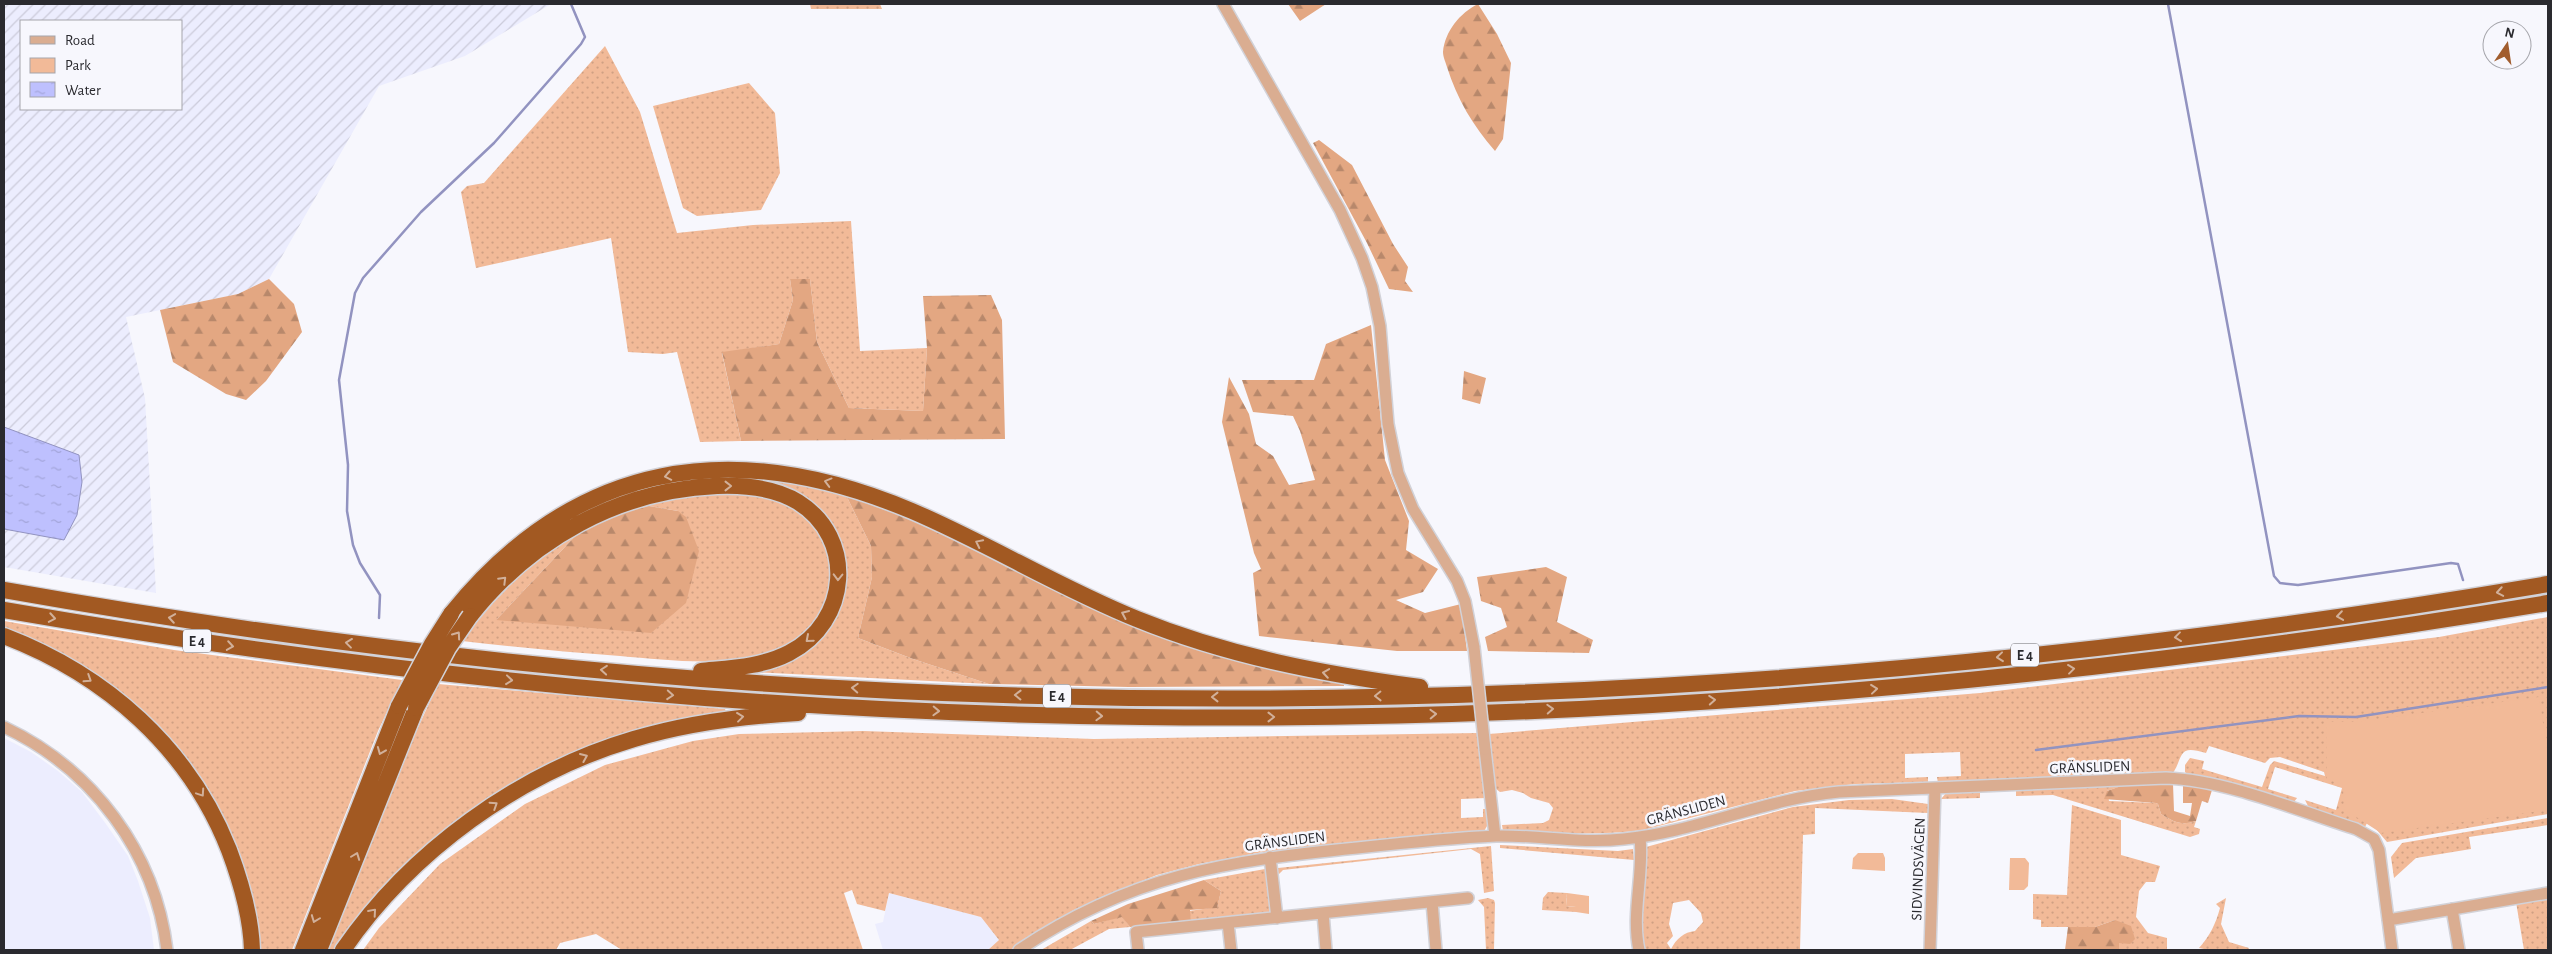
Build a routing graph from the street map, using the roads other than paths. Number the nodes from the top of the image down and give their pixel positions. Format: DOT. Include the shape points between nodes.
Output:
graph roads {
  1 [pos="1223,4"];
  2 [pos="2548,584"];
  3 [pos="4,590"];
  4 [pos="2548,603"];
  5 [pos="4,610"];
  6 [pos="4,636"];
  7 [pos="653,675"];
  8 [pos="1475,694"];
  9 [pos="887,709"];
  10 [pos="4,727"];
  11 [pos="1935,788"];
  12 [pos="1495,836"];
  13 [pos="1640,837"];
  14 [pos="1270,857"];
  15 [pos="2548,893"];
  16 [pos="1468,898"];
  17 [pos="1432,902"];
  18 [pos="2452,909"];
  19 [pos="1322,913"];
  20 [pos="1277,918"];
  21 [pos="2388,920"];
  22 [pos="1228,923"];
  23 [pos="1032,947"];
  24 [pos="167,950"];
  25 [pos="252,950"];
  26 [pos="303,950"];
  27 [pos="319,950"];
  28 [pos="343,950"];
  29 [pos="1019,950"];
  30 [pos="1138,950"];
  31 [pos="1231,950"];
  32 [pos="1326,950"];
  33 [pos="1436,950"];
  34 [pos="1639,950"];
  35 [pos="1930,950"];
  36 [pos="2392,950"];
  37 [pos="2459,950"];
  1 -- 12 [label="street, bridge" via="1322,176 1362,258 1372,287 1380,326 1388,424 1398,473 1413,509 1457,581 1465,602 1474,646"];
  2 -- 8 [label="highway, E 4, one-way" via="2284,624 2045,653 1830,674"];
  7 -- 3 [label="highway, E 4, one-way" via="290,636"];
  9 -- 4 [label="highway, E 4, one-way" via="1141,717 1329,717 1860,691 2306,640"];
  5 -- 9 [label="highway, E 4, one-way" via="253,650 470,675 597,689"];
  6 -- 25 [label="highway, one-way" via="89,679 138,716 164,743 206,800 222,834 246,902"];
  8 -- 7 [label="highway, E 4, one-way" via="1171,697 988,694"];
  27 -- 7 [label="highway, one-way, bridge" via="416,708 448,648 470,616 525,558 566,530 631,501 677,490 738,486 778,492 814,514 832,540 839,575 832,608 815,634 788,653 764,662"];
  8 -- 26 [label="highway, one-way, bridge" via="1306,669 1209,645 1119,611 882,499 803,476 756,470 709,470 658,477 612,490 532,533 510,550 451,614 400,706"];
  28 -- 9 [label="highway, one-way" via="388,895 438,846 496,804 570,763 635,738 705,722"];
  10 -- 24 [label="street" via="61,762 82,779 114,816 145,869 160,912"];
  11 -- 13 [label="street, GRÄNSLIDEN" via="1796,797"];
  11 -- 21 [label="street, GRÄNSLIDEN" via="2186,779 2218,786 2369,835 2380,850"];
  11 -- 35 [label="street, SIDVINDSVÄGEN"];
  12 -- 13 [label="street, GRÄNSLIDEN" via="1596,841"];
  12 -- 14 [label="street, GRÄNSLIDEN"];
  13 -- 34 [label="street" via="1636,925"];
  14 -- 20 [label="street"];
  14 -- 23 [label="street, GRÄNSLIDEN" via="1154,882 1090,908"];
  15 -- 18 [label="street"];
  16 -- 17 [label="street"];
  17 -- 19 [label="street"];
  17 -- 33 [label="street"];
  18 -- 21 [label="street"];
  18 -- 37 [label="street"];
  19 -- 20 [label="street"];
  19 -- 32 [label="street"];
  20 -- 22 [label="street"];
  21 -- 36 [label="street"];
  22 -- 30 [label="street" via="1136,932"];
  22 -- 31 [label="street"];
  23 -- 29 [label="street, GRÄNSLIDEN"];
}
